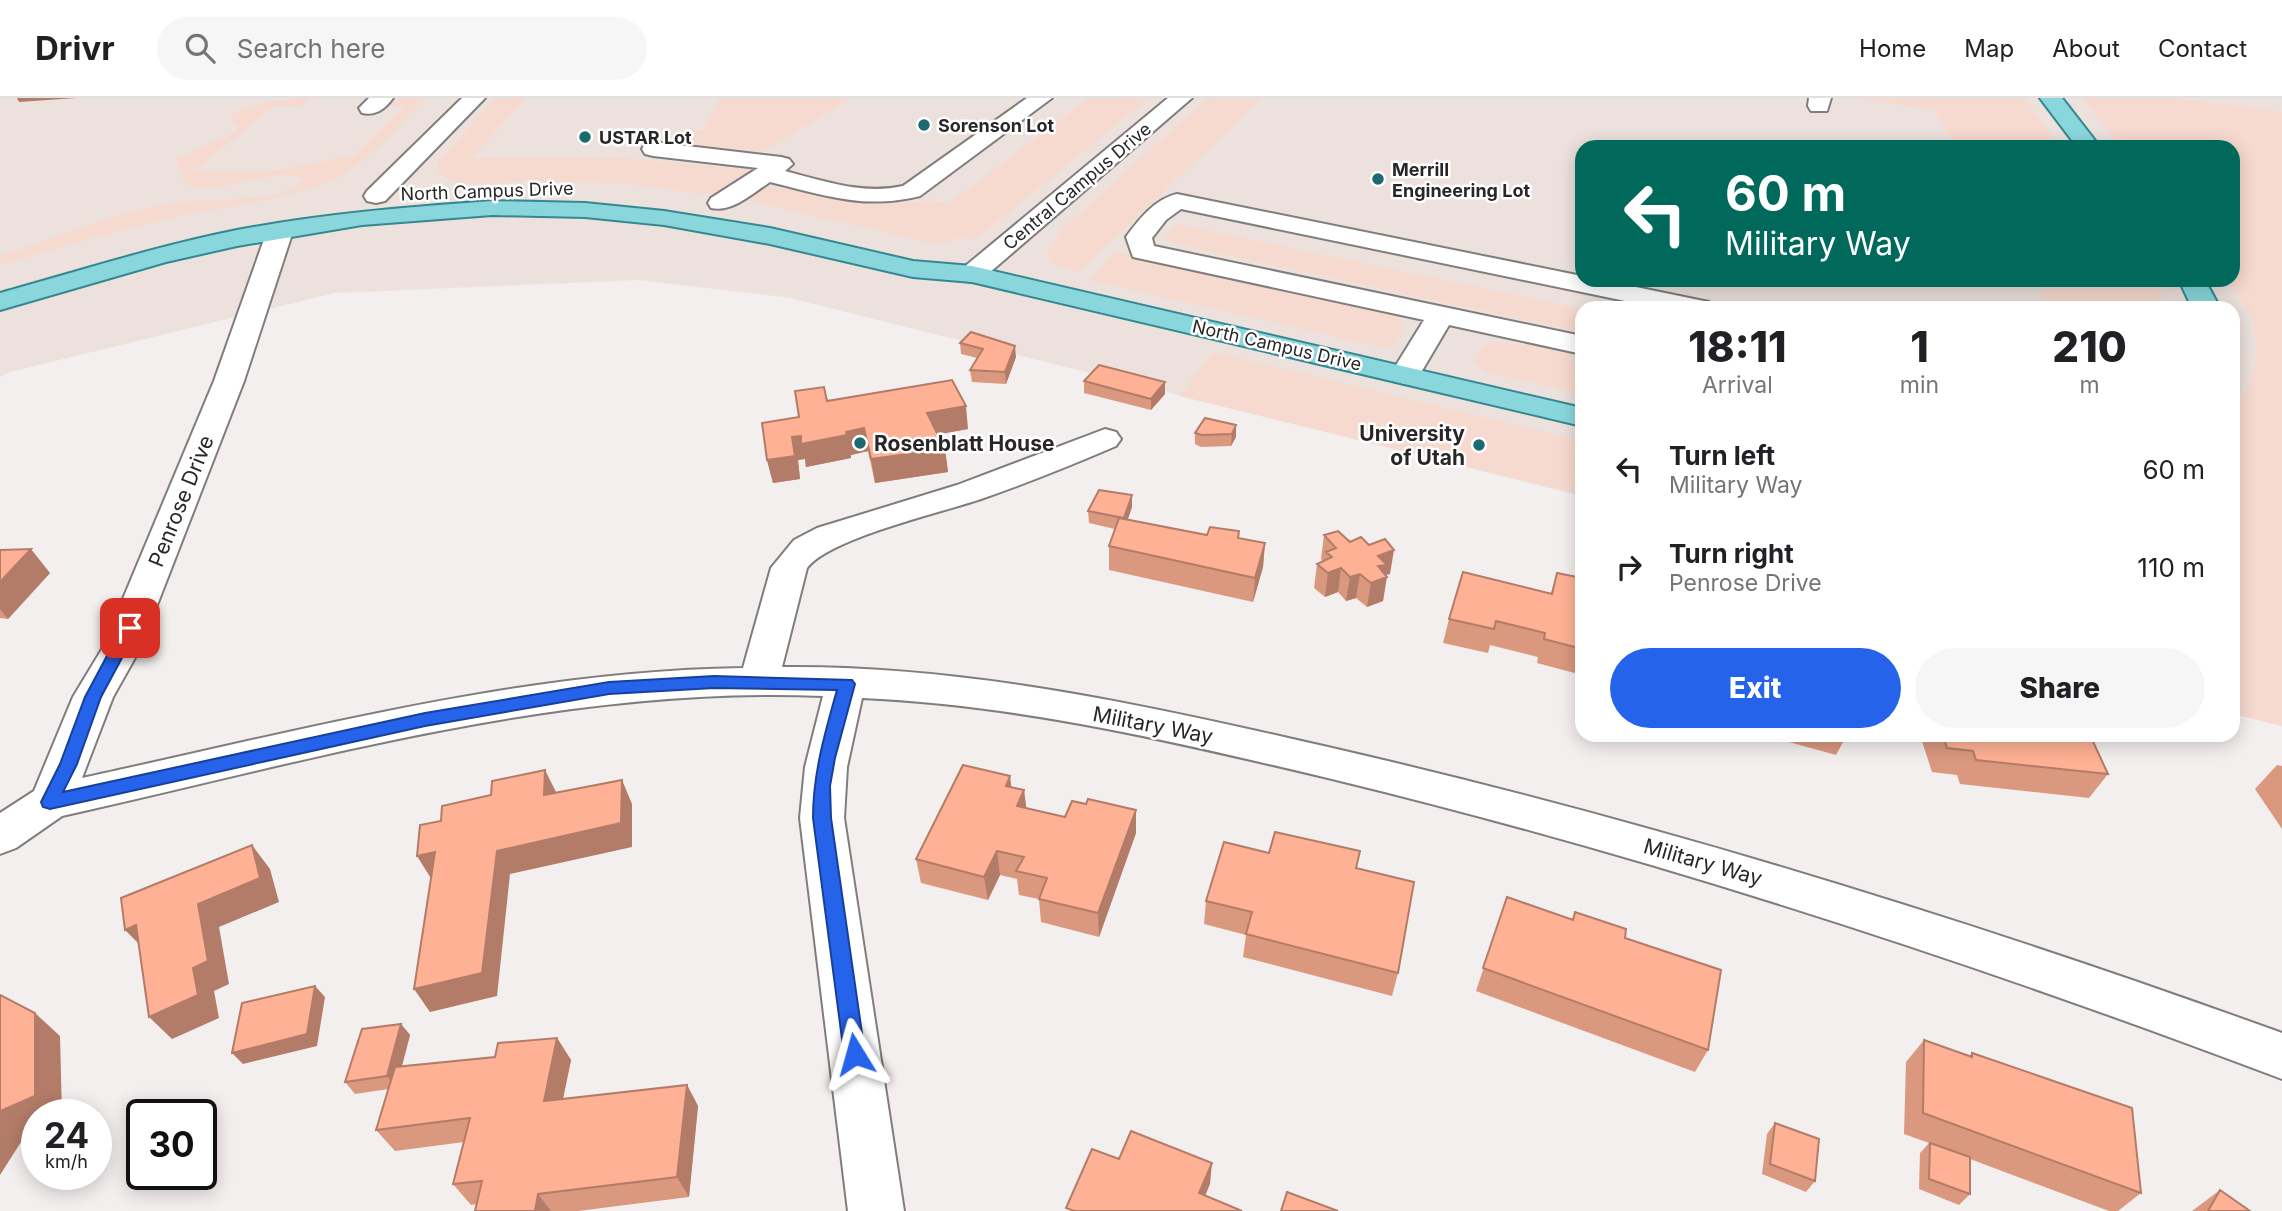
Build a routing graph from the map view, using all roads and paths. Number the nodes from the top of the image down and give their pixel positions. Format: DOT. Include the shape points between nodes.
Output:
graph roads {
  1 [pos="474,98"];
  2 [pos="1041,98"];
  3 [pos="1181,98"];
  4 [pos="2051,98"];
  5 [pos="2084,140"];
  6 [pos="653,149"];
  7 [pos="767,174"];
  8 [pos="607,189"];
  9 [pos="376,196"];
  10 [pos="708,201"];
  11 [pos="585,210"];
  12 [pos="280,231"];
  13 [pos="125,265"];
  14 [pos="972,274"];
  15 [pos="0,281"];
  16 [pos="1575,283"];
  17 [pos="1597,287"];
  18 [pos="1665,301"];
  19 [pos="0,302"];
  20 [pos="1440,316"];
  21 [pos="1575,344"];
  22 [pos="1405,375"];
  23 [pos="1575,415"];
  24 [pos="1105,439"];
  25 [pos="760,682"];
  26 [pos="846,684"];
  27 [pos="50,802"];
  28 [pos="0,836"];
  29 [pos="2282,1056"];
  30 [pos="876,1211"];
  1 -- 9 [label="street"];
  2 -- 7 [label="street" via="900,195 862,195"];
  3 -- 14 [label="street, Central Campus Drive"];
  4 -- 5 [label="main road"];
  6 -- 7 [label="street" via="781,164"];
  7 -- 10 [label="street"];
  8 -- 9 [label="main road, North Campus Drive" via="518,187"];
  9 -- 11 [label="main road" via="413,201 522,198"];
  9 -- 13 [label="main road" via="326,212 194,240"];
  9 -- 15 [label="main road, North Campus Drive" via="201,225"];
  10 -- 14 [label="main road, North Campus Drive" via="935,252"];
  11 -- 12 [label="main road, North Campus Drive" via="449,210"];
  11 -- 14 [label="main road, North Campus Drive" via="710,224 913,269"];
  12 -- 13 [label="main road, North Campus Drive"];
  12 -- 27 [label="street, Penrose Drive" via="229,381 139,606 93,697"];
  13 -- 19 [label="main road, North Campus Drive"];
  14 -- 22 [label="main road, North Campus Drive"];
  16 -- 20 [label="street" via="1177,201 1157,215 1139,237 1142,251"];
  17 -- 18 [label="street"];
  20 -- 21 [label="street"];
  20 -- 22 [label="street"];
  22 -- 23 [label="main road, North Campus Drive"];
  24 -- 25 [label="street" via="973,493 807,546 789,568"];
  25 -- 26 [label="street, Military Way"];
  25 -- 27 [label="street, Military Way" via="609,688 518,702"];
  26 -- 29 [label="street, Military Way" via="974,693 1129,719 1523,810 1771,882"];
  26 -- 30 [label="street" via="825,767 822,818"];
  27 -- 28 [label="street, Military Way"];
}
